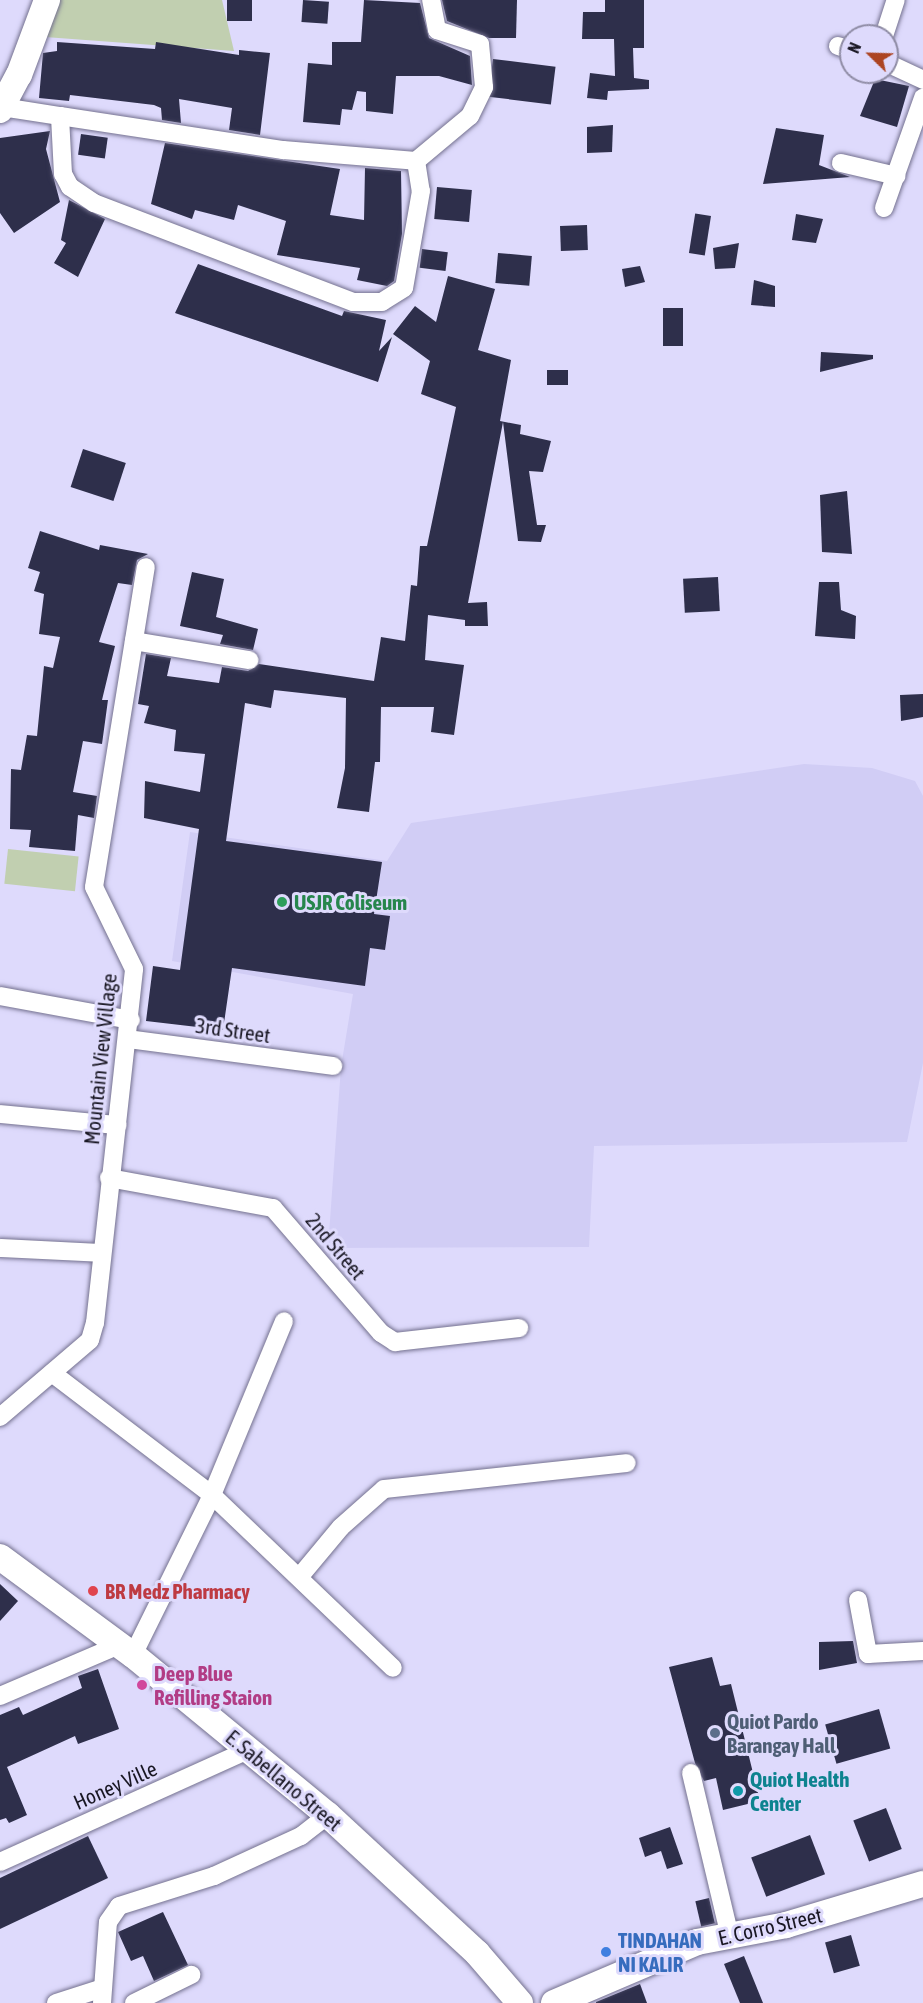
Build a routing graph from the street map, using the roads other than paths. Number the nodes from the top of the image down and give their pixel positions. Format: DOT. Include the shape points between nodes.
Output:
graph roads {
  1 [pos="47,0"];
  2 [pos="431,0"];
  3 [pos="896,0"];
  4 [pos="888,24"];
  5 [pos="899,69"];
  6 [pos="923,80"];
  7 [pos="923,98"];
  8 [pos="1,109"];
  9 [pos="60,116"];
  10 [pos="416,161"];
  11 [pos="842,163"];
  12 [pos="896,176"];
  13 [pos="884,208"];
  14 [pos="146,567"];
  15 [pos="134,641"];
  16 [pos="249,660"];
  17 [pos="0,996"];
  18 [pos="131,1020"];
  19 [pos="128,1039"];
  20 [pos="333,1066"];
  21 [pos="0,1114"];
  22 [pos="117,1125"];
  23 [pos="109,1178"];
  24 [pos="0,1248"];
  25 [pos="101,1253"];
  26 [pos="284,1321"];
  27 [pos="519,1328"];
  28 [pos="52,1373"];
  29 [pos="0,1417"];
  30 [pos="627,1463"];
  31 [pos="212,1495"];
  32 [pos="0,1557"];
  33 [pos="301,1575"];
  34 [pos="858,1600"];
  35 [pos="126,1650"];
  36 [pos="923,1651"];
  37 [pos="393,1668"];
  38 [pos="0,1696"];
  39 [pos="248,1750"];
  40 [pos="691,1773"];
  41 [pos="328,1815"];
  42 [pos="0,1862"];
  43 [pos="923,1884"];
  44 [pos="730,1937"];
  45 [pos="191,1975"];
  46 [pos="102,1996"];
  47 [pos="56,2003"];
  48 [pos="134,2003"];
  49 [pos="520,2003"];
  50 [pos="554,2003"];
  1 -- 8 [label="street"];
  2 -- 10 [label="street" via="436,30 480,44 484,87 470,116"];
  3 -- 4 [label="street"];
  5 -- 6 [label="street"];
  7 -- 12 [label="street"];
  8 -- 9 [label="street"];
  9 -- 10 [label="street" via="283,150"];
  9 -- 10 [label="street" via="63,174 70,187 94,203 353,302 382,302 404,288 421,191"];
  11 -- 12 [label="street"];
  12 -- 13 [label="street"];
  14 -- 15 [label="street, Mountain View Village"];
  15 -- 16 [label="street"];
  15 -- 18 [label="street, Mountain View Village" via="94,887 134,969"];
  17 -- 18 [label="street"];
  18 -- 19 [label="street, Mountain View Village"];
  19 -- 20 [label="street, 3rd Street"];
  19 -- 22 [label="street, Mountain View Village"];
  21 -- 22 [label="street"];
  22 -- 23 [label="street, Mountain View Village"];
  23 -- 25 [label="street, Mountain View Village"];
  23 -- 27 [label="street, 2nd Street" via="273,1208 381,1334 396,1342"];
  24 -- 25 [label="street"];
  25 -- 28 [label="street, Mountain View Village" via="90,1340"];
  26 -- 31 [label="street"];
  28 -- 29 [label="street, Mountain View Village"];
  28 -- 31 [label="street"];
  30 -- 33 [label="street" via="384,1488 341,1527"];
  31 -- 33 [label="street"];
  31 -- 35 [label="street"];
  32 -- 35 [label="street, E. Sabellano Street"];
  33 -- 37 [label="street"];
  34 -- 36 [label="street" via="868,1654"];
  35 -- 38 [label="street"];
  35 -- 39 [label="street, E. Sabellano Street"];
  39 -- 41 [label="street, E. Sabellano Street"];
  39 -- 42 [label="street, Honey Ville"];
  40 -- 44 [label="street"];
  41 -- 46 [label="street" via="301,1836 214,1876 119,1906 108,1922"];
  41 -- 49 [label="street, E. Sabellano Street" via="477,1953"];
  43 -- 44 [label="street, E. Corro Street"];
  44 -- 50 [label="street, E. Corro Street" via="697,1942"];
  45 -- 48 [label="street"];
  46 -- 47 [label="street"];
}
